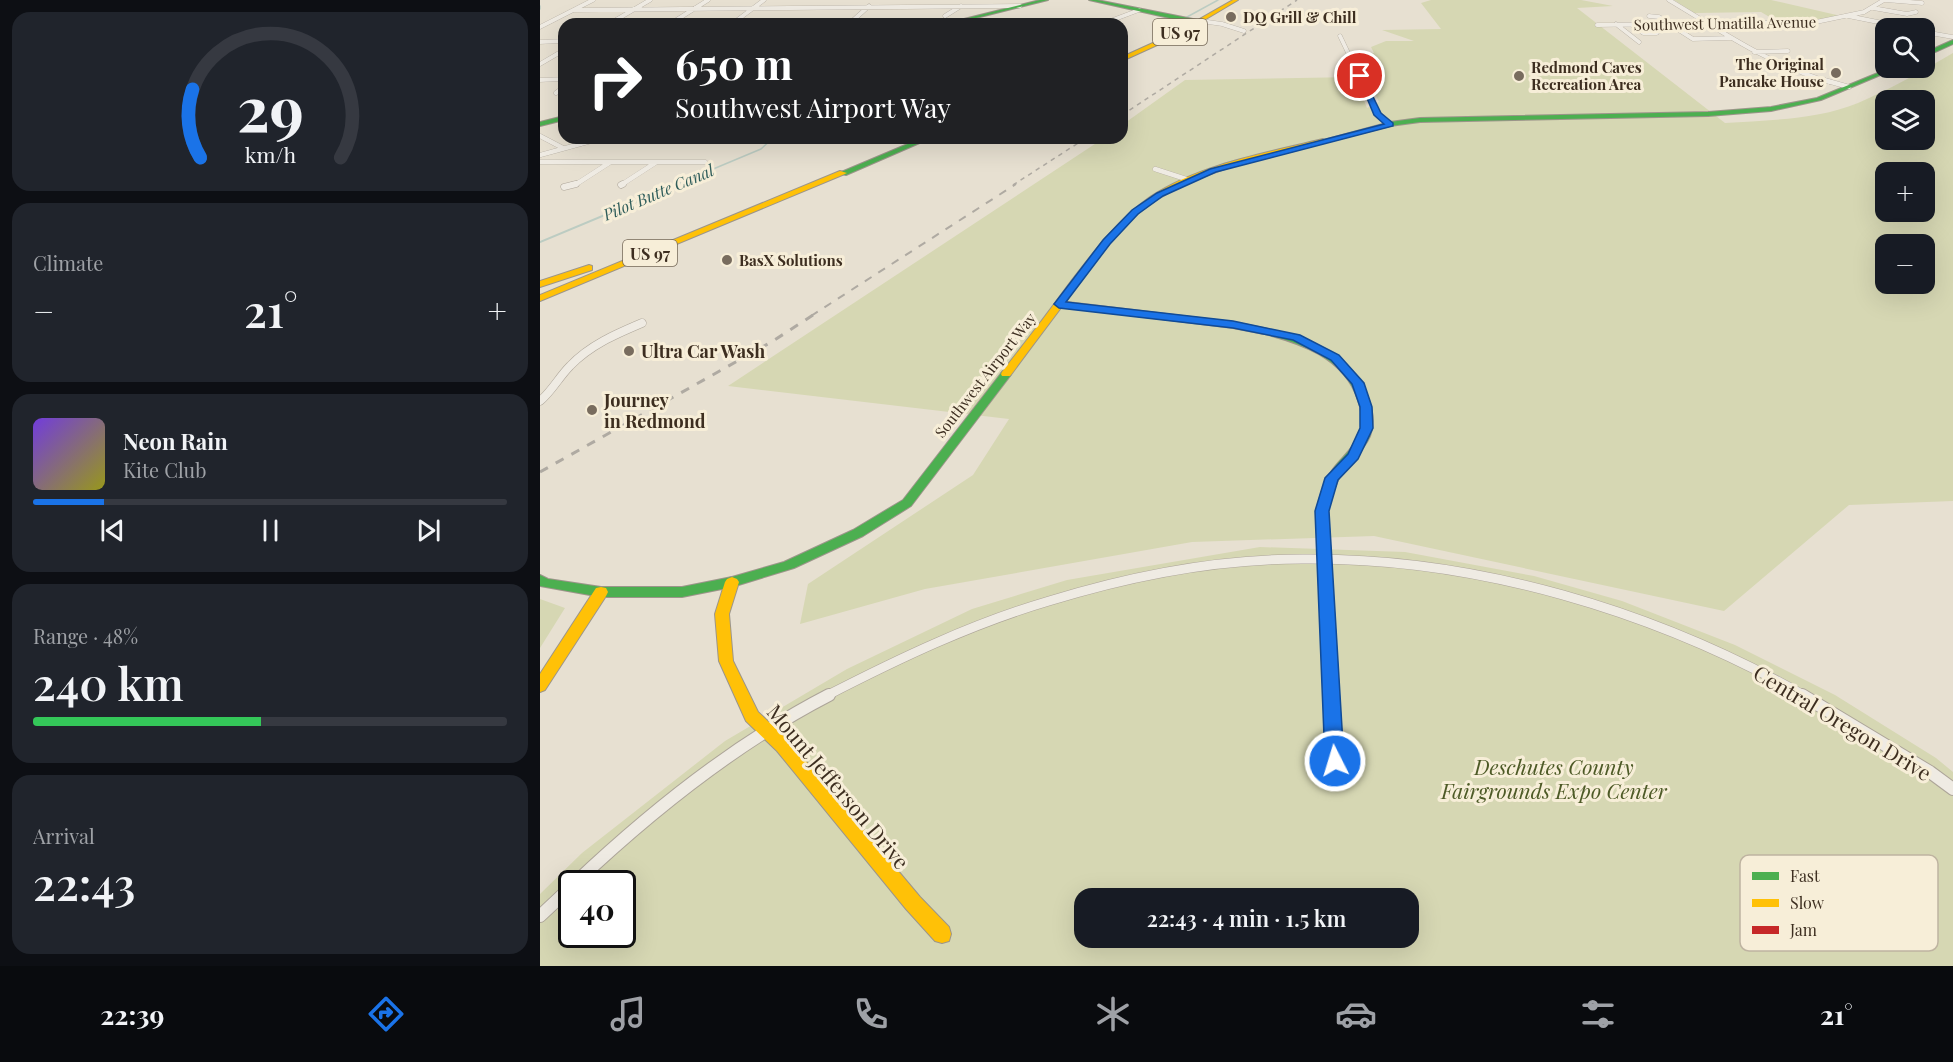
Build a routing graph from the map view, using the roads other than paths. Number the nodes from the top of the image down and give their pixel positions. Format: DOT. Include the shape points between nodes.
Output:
graph roads {
  1 [pos="593,0"];
  2 [pos="650,0"];
  3 [pos="708,0"];
  4 [pos="764,0"];
  5 [pos="811,0"];
  6 [pos="1046,0"];
  7 [pos="1091,0"];
  8 [pos="1236,0"];
  9 [pos="1669,0"];
  10 [pos="1885,0"];
  11 [pos="1906,0"];
  12 [pos="1914,0"];
  13 [pos="1923,3"];
  14 [pos="804,6"];
  15 [pos="869,6"];
  16 [pos="961,6"];
  17 [pos="1020,6"];
  18 [pos="754,7"];
  19 [pos="1867,7"];
  20 [pos="696,8"];
  21 [pos="635,9"];
  22 [pos="574,10"];
  23 [pos="1139,10"];
  24 [pos="1916,12"];
  25 [pos="1649,16"];
  26 [pos="1847,16"];
  27 [pos="619,18"];
  28 [pos="680,18"];
  29 [pos="740,18"];
  30 [pos="856,18"];
  31 [pos="948,18"];
  32 [pos="957,18"];
  33 [pos="1118,18"];
  34 [pos="1756,19"];
  35 [pos="1201,21"];
  36 [pos="1875,22"];
  37 [pos="1764,23"];
  38 [pos="1616,24"];
  39 [pos="1630,24"];
  40 [pos="1708,24"];
  41 [pos="1597,25"];
  42 [pos="540,27"];
  43 [pos="1654,29"];
  44 [pos="1244,31"];
  45 [pos="1935,34"];
  46 [pos="1340,36"];
  47 [pos="1953,37"];
  48 [pos="1732,38"];
  49 [pos="558,41"];
  50 [pos="540,42"];
  51 [pos="1639,42"];
  52 [pos="1953,42"];
  53 [pos="1759,46"];
  54 [pos="1935,50"];
  55 [pos="1767,51"];
  56 [pos="1788,51"];
  57 [pos="1754,52"];
  58 [pos="558,54"];
  59 [pos="1128,56"];
  60 [pos="540,64"];
  61 [pos="1875,76"];
  62 [pos="558,79"];
  63 [pos="540,80"];
  64 [pos="1849,87"];
  65 [pos="558,120"];
  66 [pos="540,124"];
  67 [pos="1390,124"];
  68 [pos="540,136"];
  69 [pos="578,144"];
  70 [pos="913,144"];
  71 [pos="562,148"];
  72 [pos="540,155"];
  73 [pos="540,162"];
  74 [pos="610,162"];
  75 [pos="656,162"];
  76 [pos="705,162"];
  77 [pos="1155,169"];
  78 [pos="1189,180"];
  79 [pos="621,185"];
  80 [pos="564,188"];
  81 [pos="760,207"];
  82 [pos="719,225"];
  83 [pos="657,245"];
  84 [pos="540,284"];
  85 [pos="540,292"];
  86 [pos="540,298"];
  87 [pos="1059,304"];
  88 [pos="540,309"];
  89 [pos="642,322"];
  90 [pos="540,401"];
  91 [pos="1323,558"];
  92 [pos="540,580"];
  93 [pos="732,582"];
  94 [pos="601,592"];
  95 [pos="540,686"];
  96 [pos="769,729"];
  97 [pos="1336,777"];
  98 [pos="1953,789"];
  99 [pos="588,870"];
  100 [pos="558,899"];
  101 [pos="540,916"];
  102 [pos="942,934"];
  1 -- 22 [label="street"];
  2 -- 21 [label="street"];
  3 -- 20 [label="street"];
  4 -- 18 [label="street"];
  5 -- 14 [label="street"];
  6 -- 17 [label="main road"];
  7 -- 23 [label="main road"];
  8 -- 35 [label="main road, US 97"];
  9 -- 40 [label="street"];
  10 -- 13 [label="street"];
  10 -- 26 [label="street, Southwest Umatilla Avenue"];
  11 -- 12 [label="street"];
  14 -- 15 [label="street"];
  14 -- 18 [label="street"];
  15 -- 16 [label="street"];
  15 -- 30 [label="street"];
  16 -- 17 [label="street"];
  16 -- 31 [label="street"];
  17 -- 32 [label="main road"];
  18 -- 20 [label="street"];
  18 -- 29 [label="street"];
  19 -- 24 [label="street"];
  20 -- 21 [label="street"];
  20 -- 28 [label="street"];
  21 -- 22 [label="street"];
  21 -- 27 [label="street"];
  22 -- 42 [label="street"];
  23 -- 33 [label="street"];
  23 -- 35 [label="main road"];
  25 -- 48 [label="street" via="1659,17 1693,39"];
  26 -- 36 [label="street"];
  26 -- 37 [label="street, Southwest Umatilla Avenue" via="1816,22"];
  34 -- 37 [label="street"];
  35 -- 44 [label="street"];
  35 -- 59 [label="main road, US 97"];
  37 -- 40 [label="street, Southwest Umatilla Avenue"];
  38 -- 51 [label="street"];
  39 -- 43 [label="street" via="1643,33 1657,33"];
  40 -- 41 [label="street, Southwest Umatilla Avenue"];
  40 -- 48 [label="street"];
  45 -- 47 [label="street"];
  46 -- 67 [label="street" via="1378,115"];
  48 -- 57 [label="street"];
  49 -- 50 [label="street"];
  52 -- 54 [label="main road"];
  53 -- 55 [label="street"];
  55 -- 56 [label="street"];
  55 -- 57 [label="street"];
  57 -- 64 [label="street" via="1797,73"];
  58 -- 60 [label="street"];
  61 -- 64 [label="main road, Southwest Airport Way"];
  62 -- 63 [label="street"];
  64 -- 67 [label="main road, Southwest Airport Way" via="1802,104 1752,111"];
  65 -- 66 [label="main road"];
  67 -- 78 [label="main road, Southwest Airport Way"];
  68 -- 71 [label="street"];
  69 -- 71 [label="street"];
  70 -- 81 [label="main road, US 97"];
  71 -- 72 [label="street"];
  73 -- 74 [label="street"];
  74 -- 75 [label="street"];
  74 -- 80 [label="street" via="588,178"];
  75 -- 76 [label="street"];
  75 -- 79 [label="street"];
  77 -- 78 [label="street"];
  78 -- 87 [label="main road, Southwest Airport Way" via="1135,212"];
  81 -- 82 [label="main road, US 97"];
  81 -- 83 [label="main road, US 97"];
  82 -- 86 [label="main road, US 97"];
  82 -- 88 [label="main road"];
  83 -- 84 [label="main road"];
  83 -- 85 [label="main road, US 97"];
  87 -- 91 [label="main road" via="1233,325 1296,338 1335,357 1358,383 1366,407 1367,428 1353,456 1332,478 1322,511"];
  87 -- 93 [label="main road, Southwest Airport Way" via="907,503 848,538 789,565"];
  89 -- 90 [label="street" via="592,348"];
  91 -- 96 [label="street, Central Oregon Drive" via="1199,567 1064,594 895,660"];
  91 -- 97 [label="main road"];
  91 -- 98 [label="street, Central Oregon Drive" via="1463,572 1611,610 1705,645 1794,689"];
  92 -- 94 [label="main road, Southwest Airport Way"];
  93 -- 94 [label="main road, Southwest Airport Way" via="682,592"];
  93 -- 96 [label="main road, Mount Jefferson Drive" via="722,614 726,661 753,716"];
  94 -- 95 [label="main road"];
  96 -- 99 [label="street, Central Oregon Drive"];
  96 -- 102 [label="main road, Mount Jefferson Drive"];
  100 -- 101 [label="street, Central Oregon Drive"];
}
